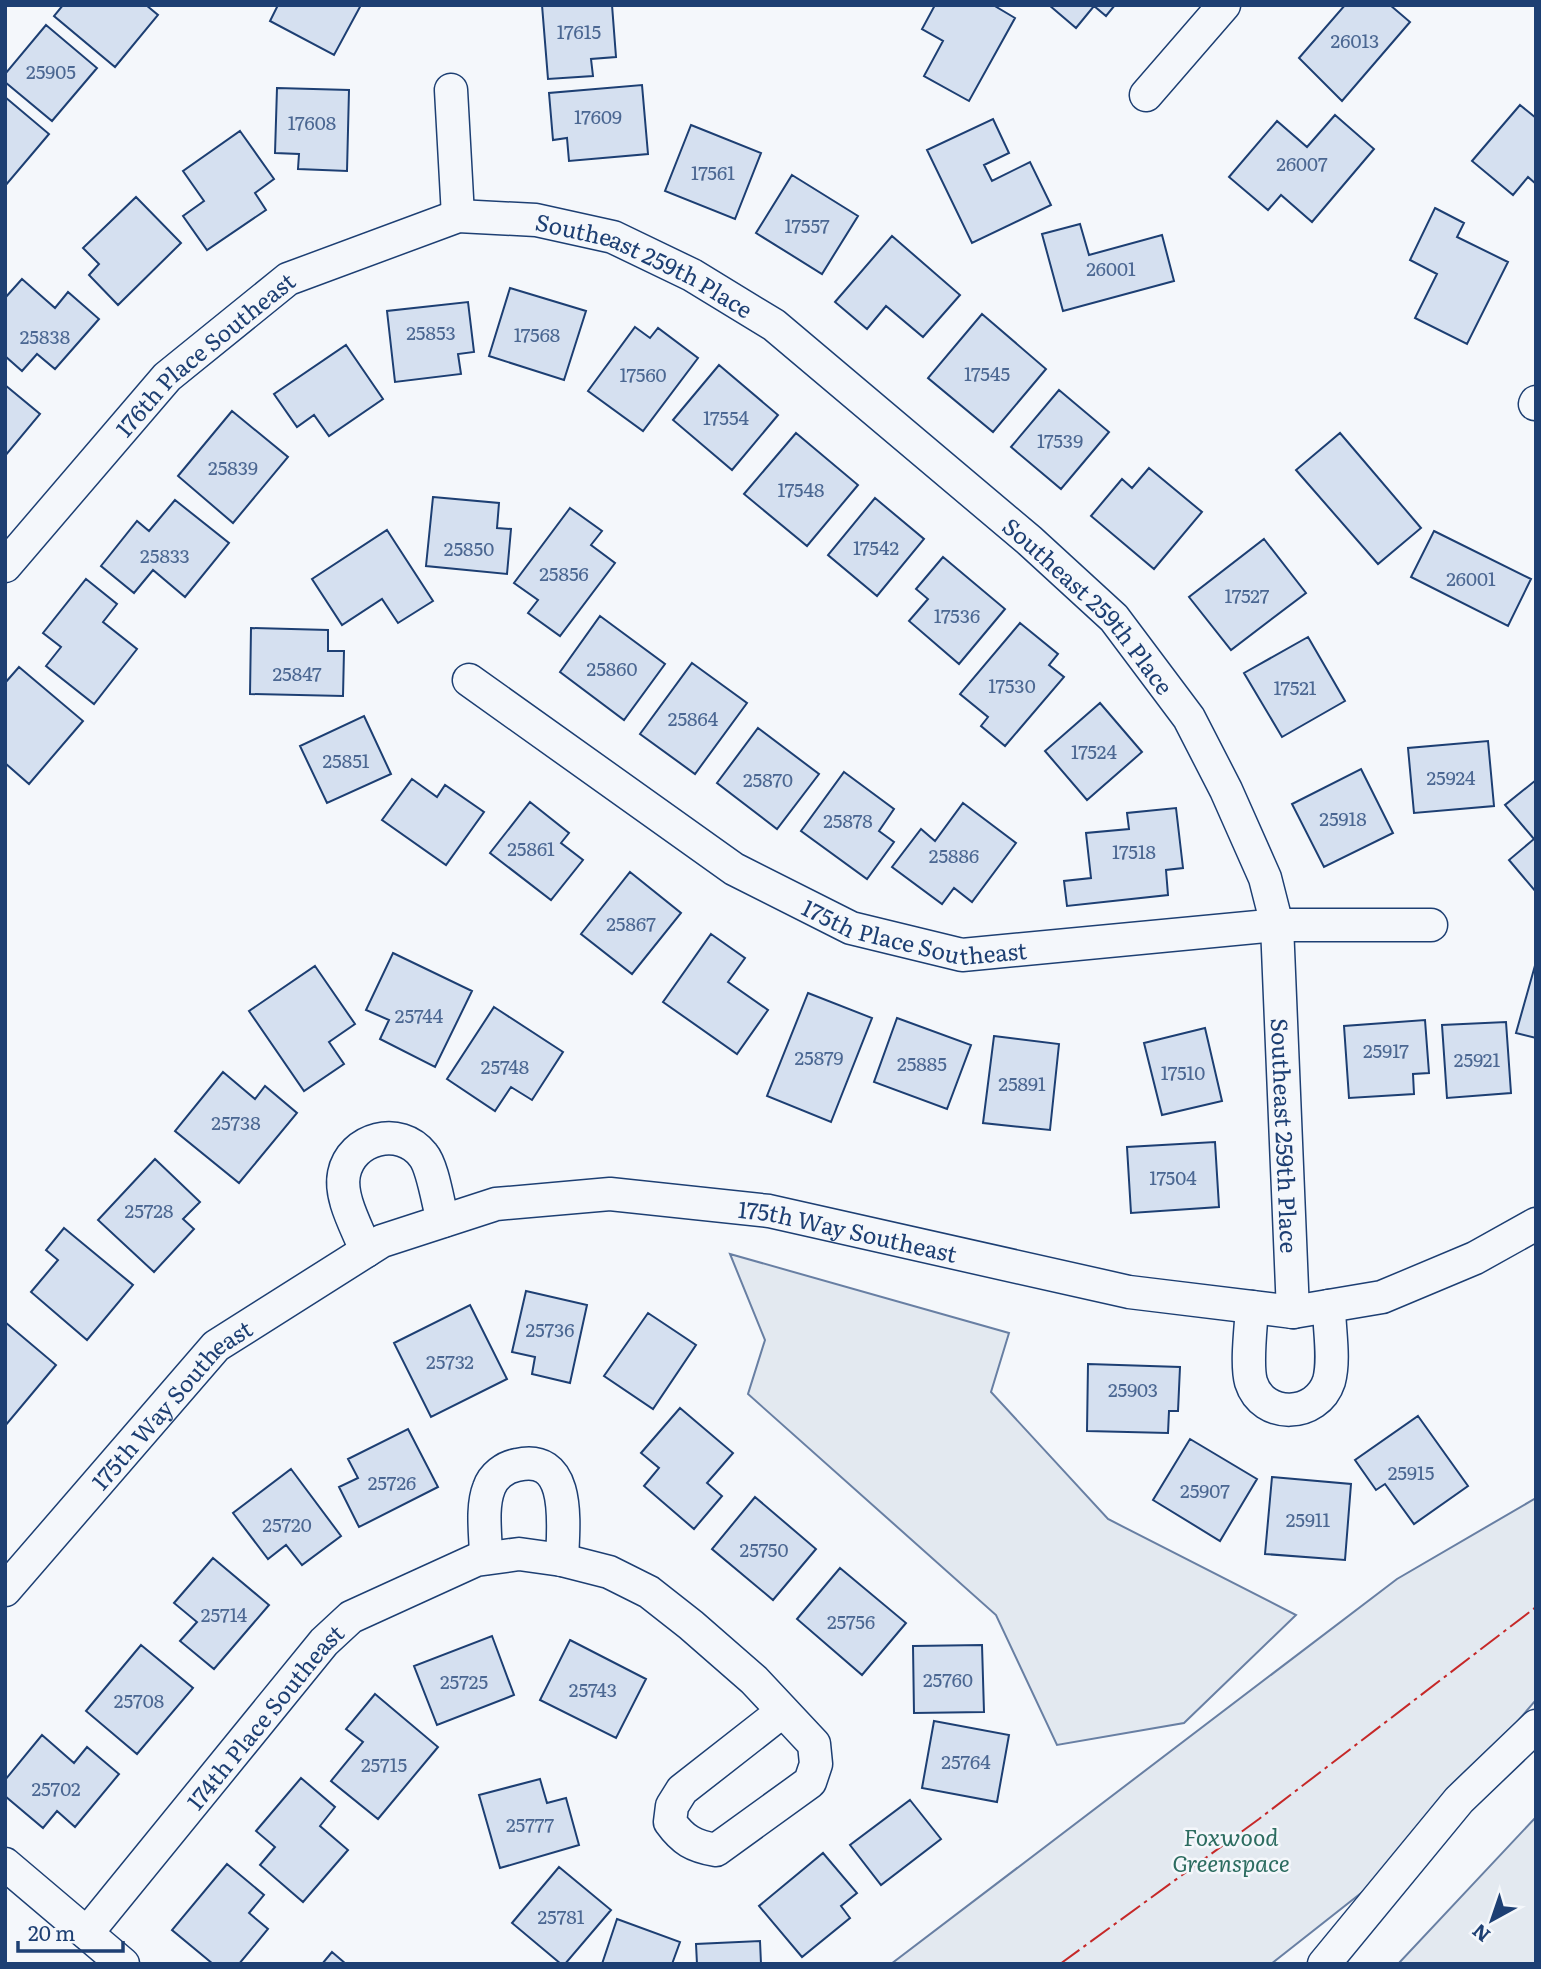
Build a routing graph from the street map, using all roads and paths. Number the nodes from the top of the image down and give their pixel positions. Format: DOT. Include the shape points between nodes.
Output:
graph roads {
  1 [pos="1224,5"];
  2 [pos="452,90"];
  3 [pos="1146,95"];
  4 [pos="458,216"];
  5 [pos="5,566"];
  6 [pos="469,680"];
  7 [pos="1277,925"];
  8 [pos="1431,925"];
  9 [pos="443,1221"];
  10 [pos="1536,1224"];
  11 [pos="366,1251"];
  12 [pos="1329,1306"];
  13 [pos="1252,1307"];
  14 [pos="1293,1312"];
  15 [pos="486,1558"];
  16 [pos="562,1560"];
  17 [pos="5,1590"];
  18 [pos="783,1712"];
  19 [pos="1536,1726"];
  20 [pos="5,1864"];
  21 [pos="87,1933"];
  22 [pos="123,1964"];
  23 [pos="1324,1964"];
  1 -- 3 [label="street"];
  2 -- 4 [label="street"];
  4 -- 5 [label="street, 176th Place Southeast" via="288,279 167,377"];
  4 -- 7 [label="street, Southeast 259th Place" via="536,220 613,237 692,275 774,325 1030,541 1114,618 1189,718 1265,877"];
  6 -- 7 [label="street, 175th Place Southeast" via="734,869 851,928 962,955"];
  7 -- 8 [label="street, 175th Place Southeast"];
  7 -- 14 [label="street, Southeast 259th Place"];
  9 -- 11 [label="street, 175th Way Southeast" via="382,1241"];
  9 -- 11 [label="street" via="425,1157 415,1146 400,1139 369,1142 349,1161 344,1189"];
  9 -- 13 [label="street, 175th Way Southeast" via="496,1204 610,1194 743,1208 1129,1292"];
  10 -- 12 [label="street, 175th Way Southeast" via="1475,1258 1382,1297"];
  11 -- 17 [label="street, 175th Way Southeast" via="216,1346"];
  12 -- 13 [label="street" via="1329,1380 1324,1393 1314,1403 1288,1411 1264,1401 1250,1380"];
  12 -- 14 [label="street, 175th Way Southeast"];
  13 -- 14 [label="street, 175th Way Southeast"];
  15 -- 16 [label="street, 174th Place Southeast" via="519,1554"];
  15 -- 16 [label="street" via="489,1485 508,1467 521,1464 546,1470 561,1490"];
  15 -- 21 [label="street, 174th Place Southeast" via="383,1600 333,1633"];
  16 -- 18 [label="street, 174th Place Southeast" via="609,1572 649,1592 722,1652"];
  18 -- 18 [label="street, 174th Place Southeast" via="814,1744 816,1764 810,1782 716,1850 682,1839 670,1822 672,1806 682,1790"];
  19 -- 23 [label="street" via="1459,1800"];
  20 -- 21 [label="street"];
  21 -- 22 [label="street"];
}
